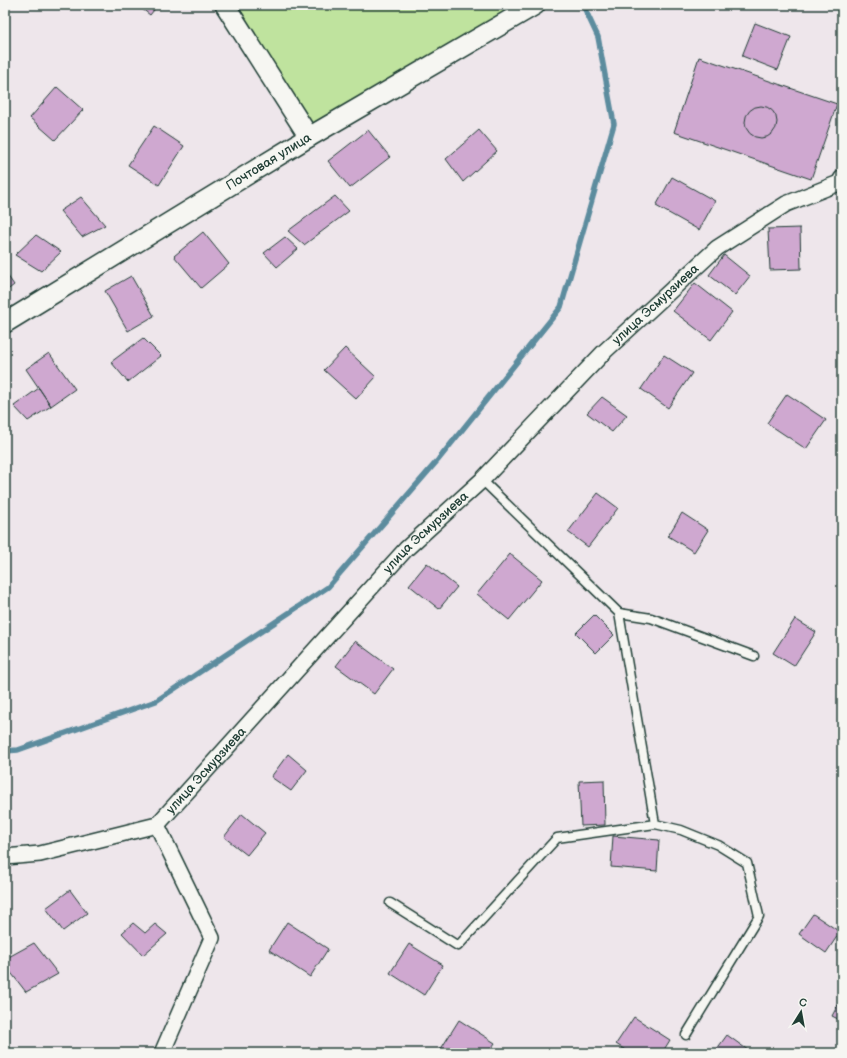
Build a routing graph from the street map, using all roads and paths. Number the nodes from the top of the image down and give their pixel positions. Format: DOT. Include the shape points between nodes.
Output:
graph roads {
  1 [pos="225,5"];
  2 [pos="534,5"];
  3 [pos="309,136"];
  4 [pos="842,178"];
  5 [pos="5,323"];
  6 [pos="482,480"];
  7 [pos="618,613"];
  8 [pos="754,656"];
  9 [pos="157,824"];
  10 [pos="655,824"];
  11 [pos="5,857"];
  12 [pos="390,903"];
  13 [pos="686,1035"];
  14 [pos="162,1053"];
  1 -- 3 [label="street"];
  2 -- 3 [label="street, Почтовая улица"];
  3 -- 5 [label="street, Почтовая улица"];
  4 -- 6 [label="street, улица Эсмурзиева" via="839,183 786,204 717,248 605,351"];
  6 -- 7 [label="lane"];
  6 -- 9 [label="street, улица Эсмурзиева" via="406,549"];
  7 -- 8 [label="lane" via="651,618"];
  7 -- 10 [label="lane"];
  9 -- 11 [label="street, улица Эсмурзиева" via="40,854"];
  9 -- 14 [label="street" via="212,938"];
  10 -- 12 [label="lane" via="557,838 458,946"];
  10 -- 13 [label="lane" via="681,830 718,845 747,863 759,916"];
}
